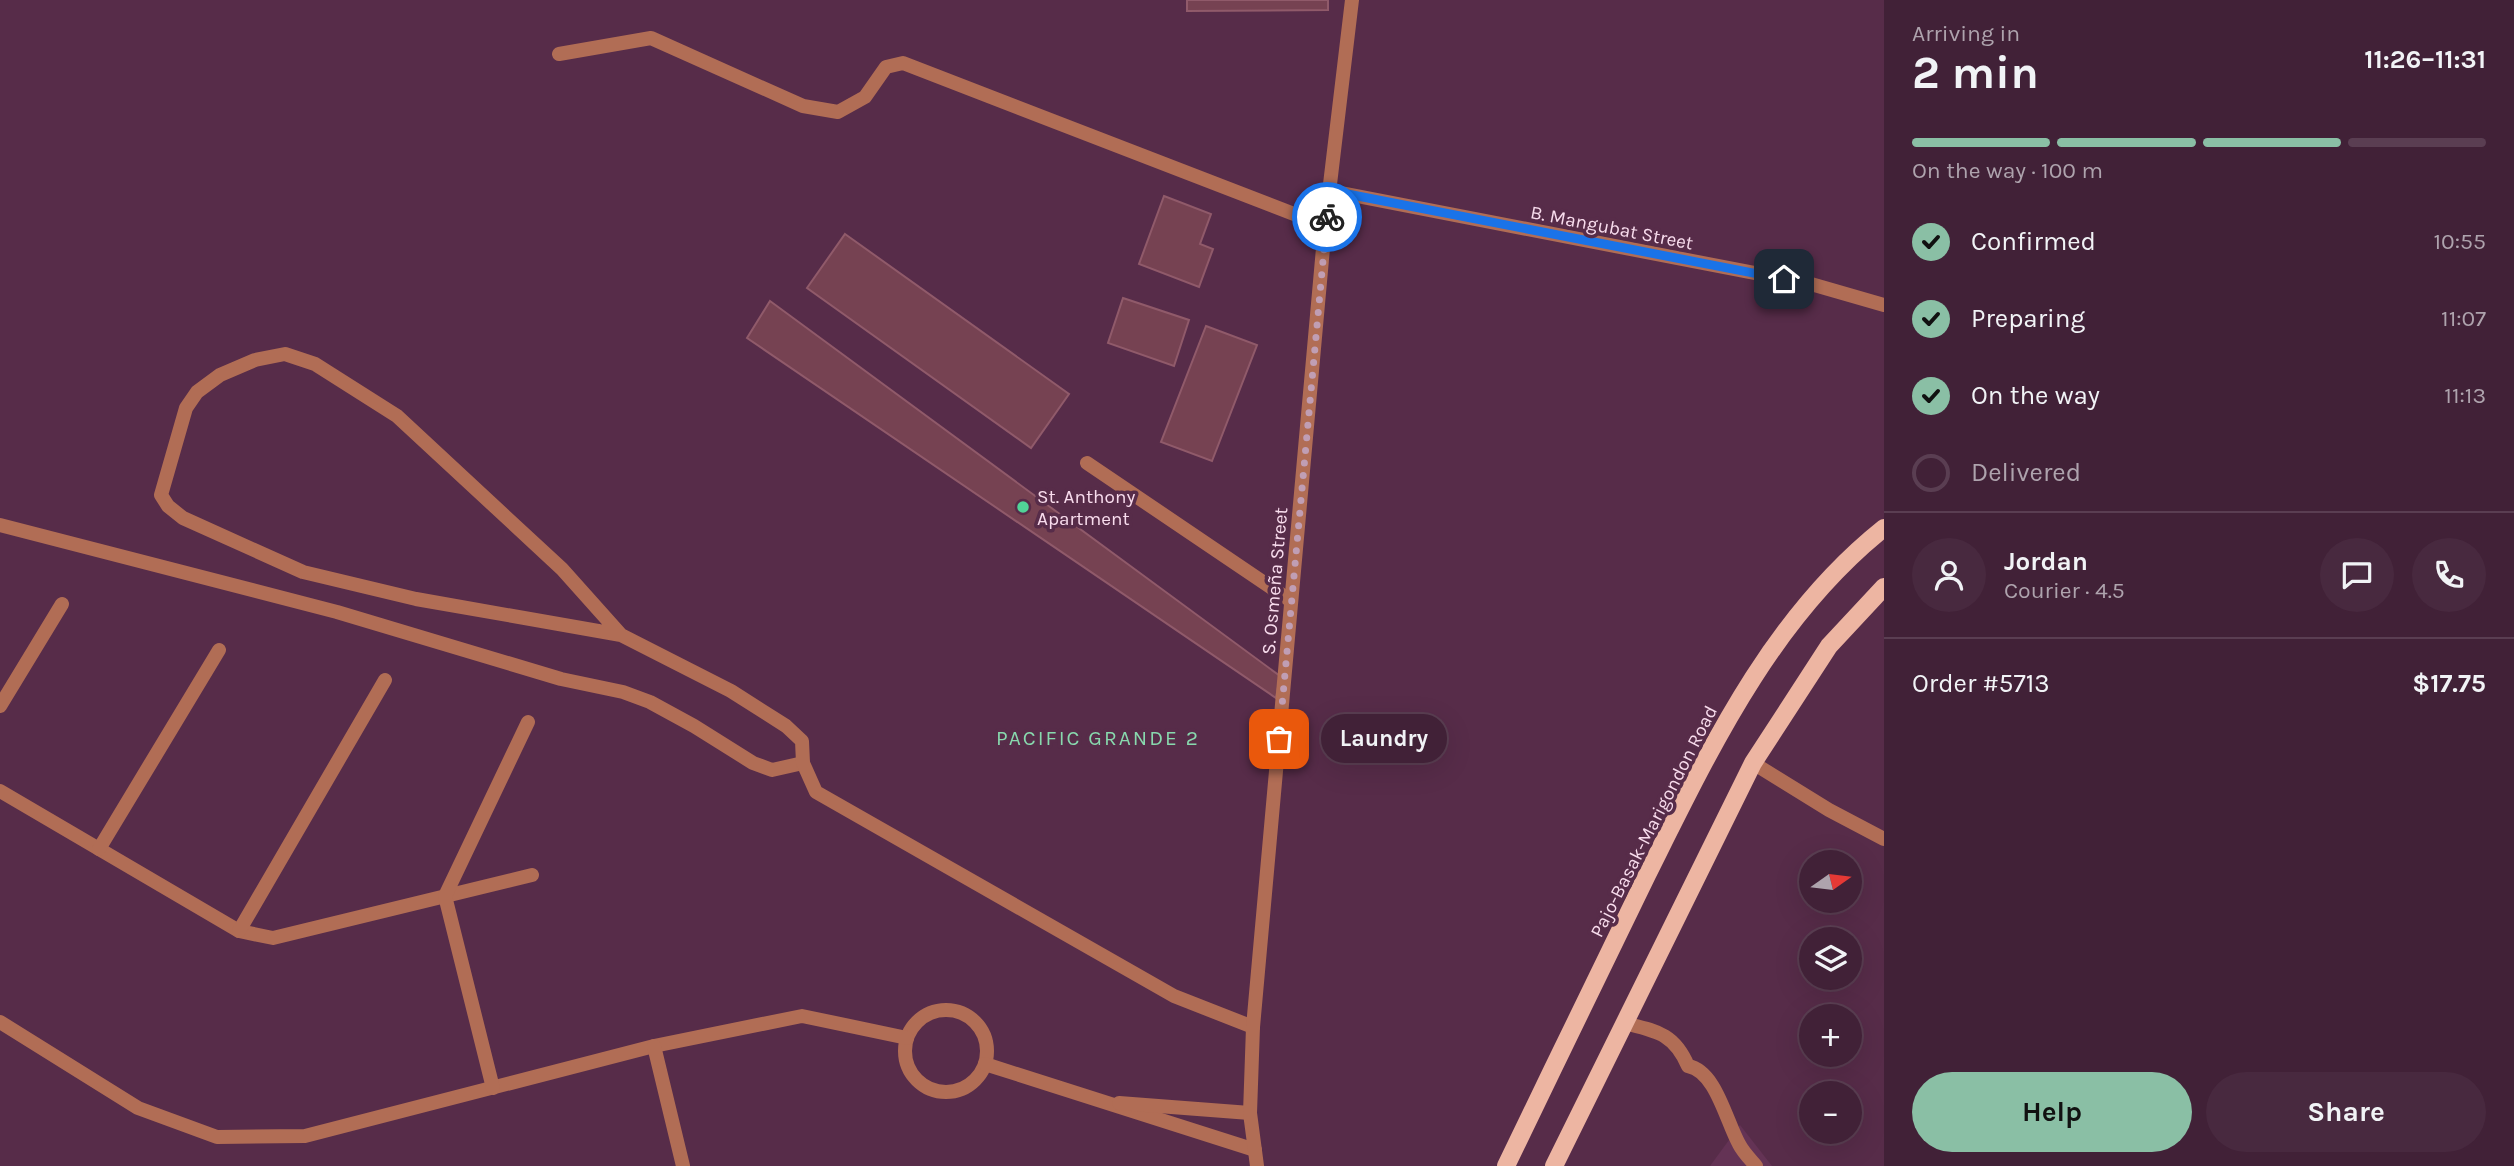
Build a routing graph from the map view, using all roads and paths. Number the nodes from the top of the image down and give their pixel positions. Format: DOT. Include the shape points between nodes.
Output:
graph roads {
  1 [pos="1352,0"];
  2 [pos="559,54"];
  3 [pos="1332,191"];
  4 [pos="1325,226"];
  5 [pos="1884,305"];
  6 [pos="1087,463"];
  7 [pos="0,525"];
  8 [pos="1884,528"];
  9 [pos="1884,587"];
  10 [pos="1291,601"];
  11 [pos="62,604"];
  12 [pos="621,635"];
  13 [pos="219,650"];
  14 [pos="385,680"];
  15 [pos="0,706"];
  16 [pos="528,722"];
  17 [pos="803,763"];
  18 [pos="1753,763"];
  19 [pos="0,791"];
  20 [pos="1884,839"];
  21 [pos="99,849"];
  22 [pos="532,875"];
  23 [pos="445,896"];
  24 [pos="239,932"];
  25 [pos="0,1022"];
  26 [pos="1624,1023"];
  27 [pos="1253,1027"];
  28 [pos="907,1038"];
  29 [pos="654,1046"];
  30 [pos="985,1064"];
  31 [pos="493,1088"];
  32 [pos="1094,1101"];
  33 [pos="1250,1113"];
  34 [pos="1255,1150"];
  35 [pos="683,1166"];
  36 [pos="1257,1166"];
  37 [pos="1506,1166"];
  38 [pos="1554,1166"];
  39 [pos="1756,1166"];
  1 -- 3 [label="street, S. Osmeña Street"];
  2 -- 4 [label="street" via="651,38 803,106 838,112 865,97 886,67 903,63"];
  3 -- 4 [label="street, S. Osmeña Street"];
  3 -- 5 [label="street, B. Mangubat Street" via="1811,284"];
  4 -- 10 [label="street, S. Osmeña Street"];
  6 -- 10 [label="street"];
  7 -- 17 [label="street" via="337,611 561,679 623,692 694,726 752,763 772,770"];
  8 -- 37 [label="main road, Pajo-Basak-Marigondon Road" via="1819,588 1751,679 1692,784"];
  9 -- 18 [label="main road" via="1829,646"];
  10 -- 27 [label="street, S. Osmeña Street"];
  11 -- 15 [label="street"];
  12 -- 12 [label="street" via="416,599 303,572 183,517 161,495 186,408 197,392 220,375 255,360 285,354 315,364 397,416 562,569"];
  12 -- 17 [label="street" via="731,691 786,726 802,741"];
  13 -- 21 [label="street"];
  14 -- 24 [label="street"];
  16 -- 23 [label="street"];
  17 -- 27 [label="street" via="816,792 1174,996"];
  18 -- 20 [label="street"];
  18 -- 26 [label="main road"];
  19 -- 21 [label="street"];
  21 -- 24 [label="street"];
  22 -- 23 [label="street"];
  23 -- 24 [label="street" via="273,938"];
  23 -- 31 [label="street"];
  25 -- 31 [label="street" via="138,1108 217,1137 305,1136"];
  26 -- 38 [label="main road"];
  26 -- 39 [label="street" via="1664,1034 1682,1051 1688,1066 1708,1079 1740,1147"];
  27 -- 33 [label="street, S. Osmeña Street"];
  28 -- 29 [label="street" via="802,1016"];
  28 -- 30 [label="street" via="922,1018 947,1010 959,1013 979,1027 987,1052"];
  28 -- 30 [label="street" via="908,1066 927,1087 940,1092 967,1086"];
  29 -- 31 [label="street"];
  29 -- 35 [label="street"];
  30 -- 32 [label="street"];
  32 -- 33 [label="street"];
  32 -- 34 [label="street"];
  33 -- 34 [label="street, S. Osmeña Street"];
  34 -- 36 [label="street, S. Osmeña Street"];
}
